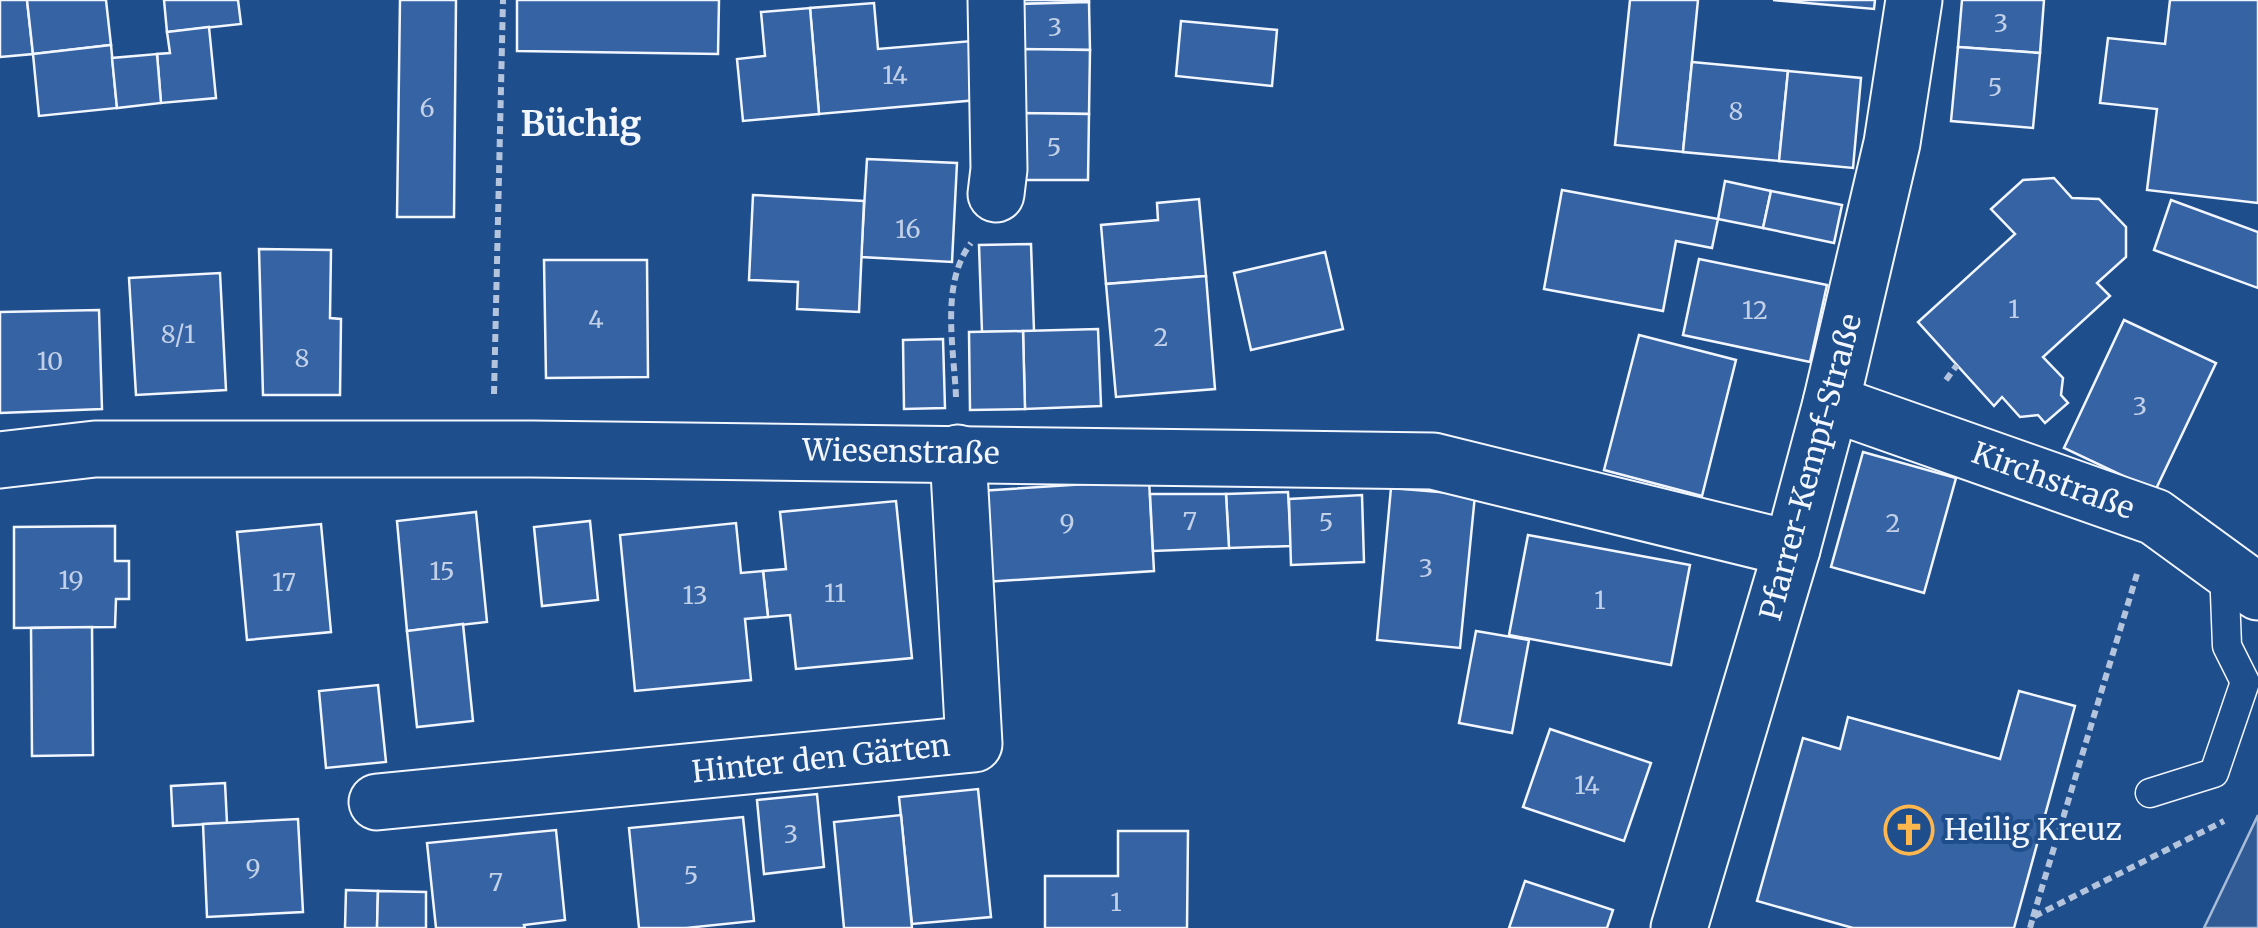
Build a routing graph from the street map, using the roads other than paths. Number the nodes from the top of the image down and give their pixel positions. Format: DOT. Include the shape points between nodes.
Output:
graph roads {
  1 [pos="996,0"];
  2 [pos="1914,0"];
  3 [pos="996,194"];
  4 [pos="1831,403"];
  5 [pos="958,453"];
  6 [pos="0,460"];
  7 [pos="1792,549"];
  8 [pos="2241,579"];
  9 [pos="2150,793"];
  10 [pos="378,802"];
  11 [pos="1679,928"];
  1 -- 3 [label="street"];
  2 -- 4 [label="street, Pfarrer-Kempf-Straße" via="1892,143"];
  4 -- 7 [label="street, Pfarrer-Kempf-Straße"];
  4 -- 8 [label="street, Kirchstraße" via="2155,517"];
  5 -- 6 [label="street, Wiesenstraße" via="95,448"];
  5 -- 7 [label="street, Wiesenstraße" via="1433,461"];
  5 -- 10 [label="street, Hinter den Gärten" via="974,744"];
  7 -- 11 [label="street, Pfarrer-Kempf-Straße"];
  8 -- 9 [label="lane" via="2227,646 2245,682 2214,773"];
}
